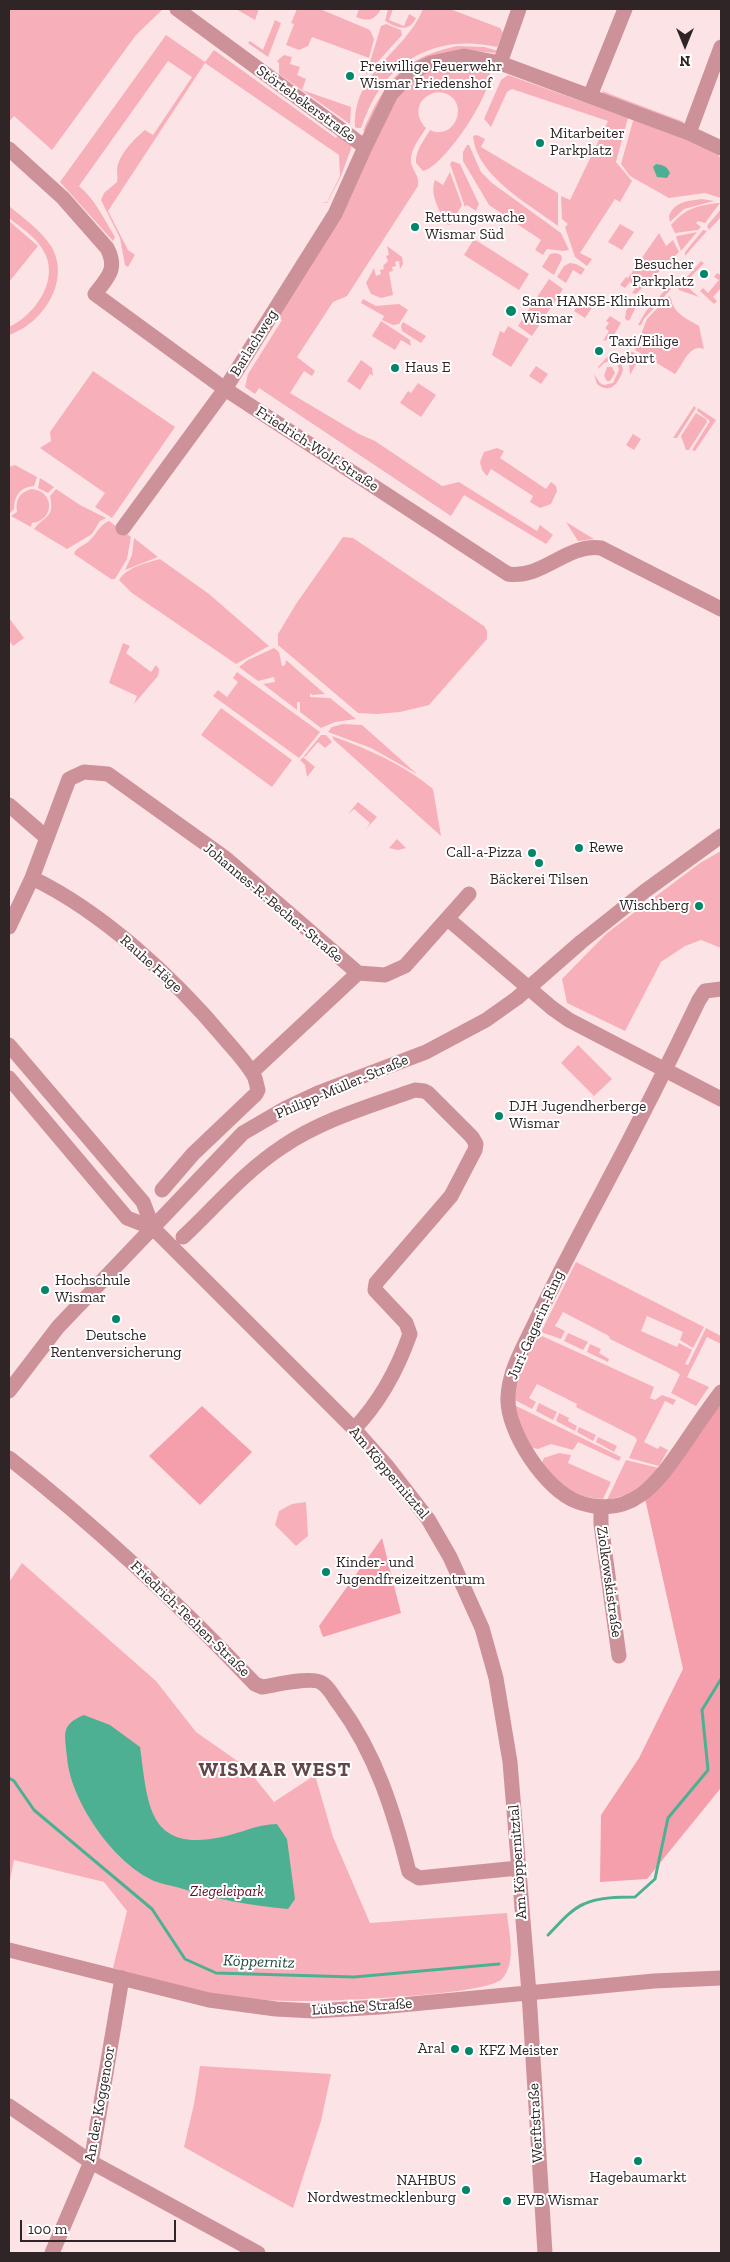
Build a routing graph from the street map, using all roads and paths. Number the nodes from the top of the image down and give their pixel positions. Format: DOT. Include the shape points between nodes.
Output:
graph roads {
  1 [pos="177,9"];
  2 [pos="519,9"];
  3 [pos="626,9"];
  4 [pos="721,47"];
  5 [pos="500,63"];
  6 [pos="590,96"];
  7 [pos="689,133"];
  8 [pos="365,147"];
  9 [pos="721,148"];
  10 [pos="9,149"];
  11 [pos="226,388"];
  12 [pos="124,528"];
  13 [pos="721,609"];
  14 [pos="9,805"];
  15 [pos="721,836"];
  16 [pos="47,838"];
  17 [pos="32,878"];
  18 [pos="469,894"];
  19 [pos="448,919"];
  20 [pos="9,926"];
  21 [pos="358,973"];
  22 [pos="528,987"];
  23 [pos="721,989"];
  24 [pos="9,1044"];
  25 [pos="664,1069"];
  26 [pos="252,1072"];
  27 [pos="9,1078"];
  28 [pos="721,1099"];
  29 [pos="162,1190"];
  30 [pos="153,1228"];
  31 [pos="186,1234"];
  32 [pos="9,1390"];
  33 [pos="721,1392"];
  34 [pos="354,1429"];
  35 [pos="9,1458"];
  36 [pos="601,1508"];
  37 [pos="619,1656"];
  38 [pos="518,1868"];
  39 [pos="9,1950"];
  40 [pos="122,1978"];
  41 [pos="721,1978"];
  42 [pos="529,1993"];
  43 [pos="9,2106"];
  44 [pos="90,2162"];
  45 [pos="52,2253"];
  46 [pos="258,2253"];
  47 [pos="545,2253"];
  1 -- 8 [label="street, Störtebekerstraße"];
  2 -- 5 [label="street"];
  3 -- 6 [label="street"];
  4 -- 7 [label="street"];
  5 -- 6 [label="street, Störtebekerstraße"];
  5 -- 8 [label="street, Störtebekerstraße" via="464,56 431,63 412,72 391,94"];
  6 -- 7 [label="street, Störtebekerstraße"];
  7 -- 9 [label="street, Störtebekerstraße"];
  8 -- 11 [label="street, Barlachweg" via="335,214"];
  10 -- 11 [label="street, Friedrich-Wolf-Straße" via="64,198 107,248 112,268 95,294"];
  11 -- 12 [label="street, Barlachweg"];
  11 -- 13 [label="street, Friedrich-Wolf-Straße" via="508,574 535,572 592,546"];
  14 -- 16 [label="street"];
  15 -- 22 [label="street, Philipp-Müller-Straße" via="645,891"];
  16 -- 17 [label="street, Johannes-R.-Becher-Straße"];
  16 -- 21 [label="street, Johannes-R.-Becher-Straße" via="68,779 84,772 108,774 224,857"];
  17 -- 20 [label="street, Johannes-R.-Becher-Straße"];
  17 -- 26 [label="street, Rauhe Häge" via="55,889 120,935 196,1005"];
  18 -- 19 [label="street"];
  19 -- 21 [label="street" via="414,958 399,970 385,975"];
  19 -- 22 [label="street"];
  21 -- 26 [label="street"];
  22 -- 25 [label="street" via="569,1020"];
  22 -- 30 [label="street, Philipp-Müller-Straße" via="486,1020 447,1042 318,1093 243,1133"];
  23 -- 25 [label="street, Juri-Gagarin-Ring" via="706,990"];
  24 -- 30 [label="street" via="143,1202"];
  25 -- 28 [label="street"];
  25 -- 36 [label="street, Juri-Gagarin-Ring" via="563,1264 517,1359 508,1388 507,1399 513,1424 539,1471 568,1498"];
  26 -- 29 [label="street, Philipp-Müller-Straße" via="258,1090 256,1094 193,1154"];
  27 -- 30 [label="street" via="127,1218"];
  30 -- 32 [label="street, Philipp-Müller-Straße" via="58,1327"];
  30 -- 34 [label="street, Am Köppernitztal"];
  31 -- 34 [label="street" via="251,1171 281,1147 314,1128 415,1090 428,1093 472,1137 475,1150 450,1196 376,1283 375,1290 406,1323 410,1334 397,1367 366,1417"];
  33 -- 36 [label="street, Juri-Gagarin-Ring" via="655,1486 623,1504"];
  34 -- 38 [label="street, Am Köppernitztal" via="428,1519 450,1557 482,1628 505,1726"];
  35 -- 38 [label="street, Friedrich-Techen-Straße" via="81,1517 183,1609 255,1684 262,1687 313,1680 323,1684 348,1716 379,1772 409,1872 419,1878"];
  36 -- 37 [label="street, Ziolkowskistraße"];
  38 -- 42 [label="street, Am Köppernitztal"];
  39 -- 40 [label="street, Lübsche Straße"];
  40 -- 42 [label="street, Lübsche Straße" via="210,2000 295,2010 386,2006"];
  40 -- 44 [label="street, An der Koggenoor"];
  41 -- 42 [label="street, Lübsche Straße"];
  42 -- 47 [label="street, Werftstraße"];
  43 -- 44 [label="street"];
  44 -- 45 [label="street, An der Koggenoor"];
  44 -- 46 [label="street"];
}
